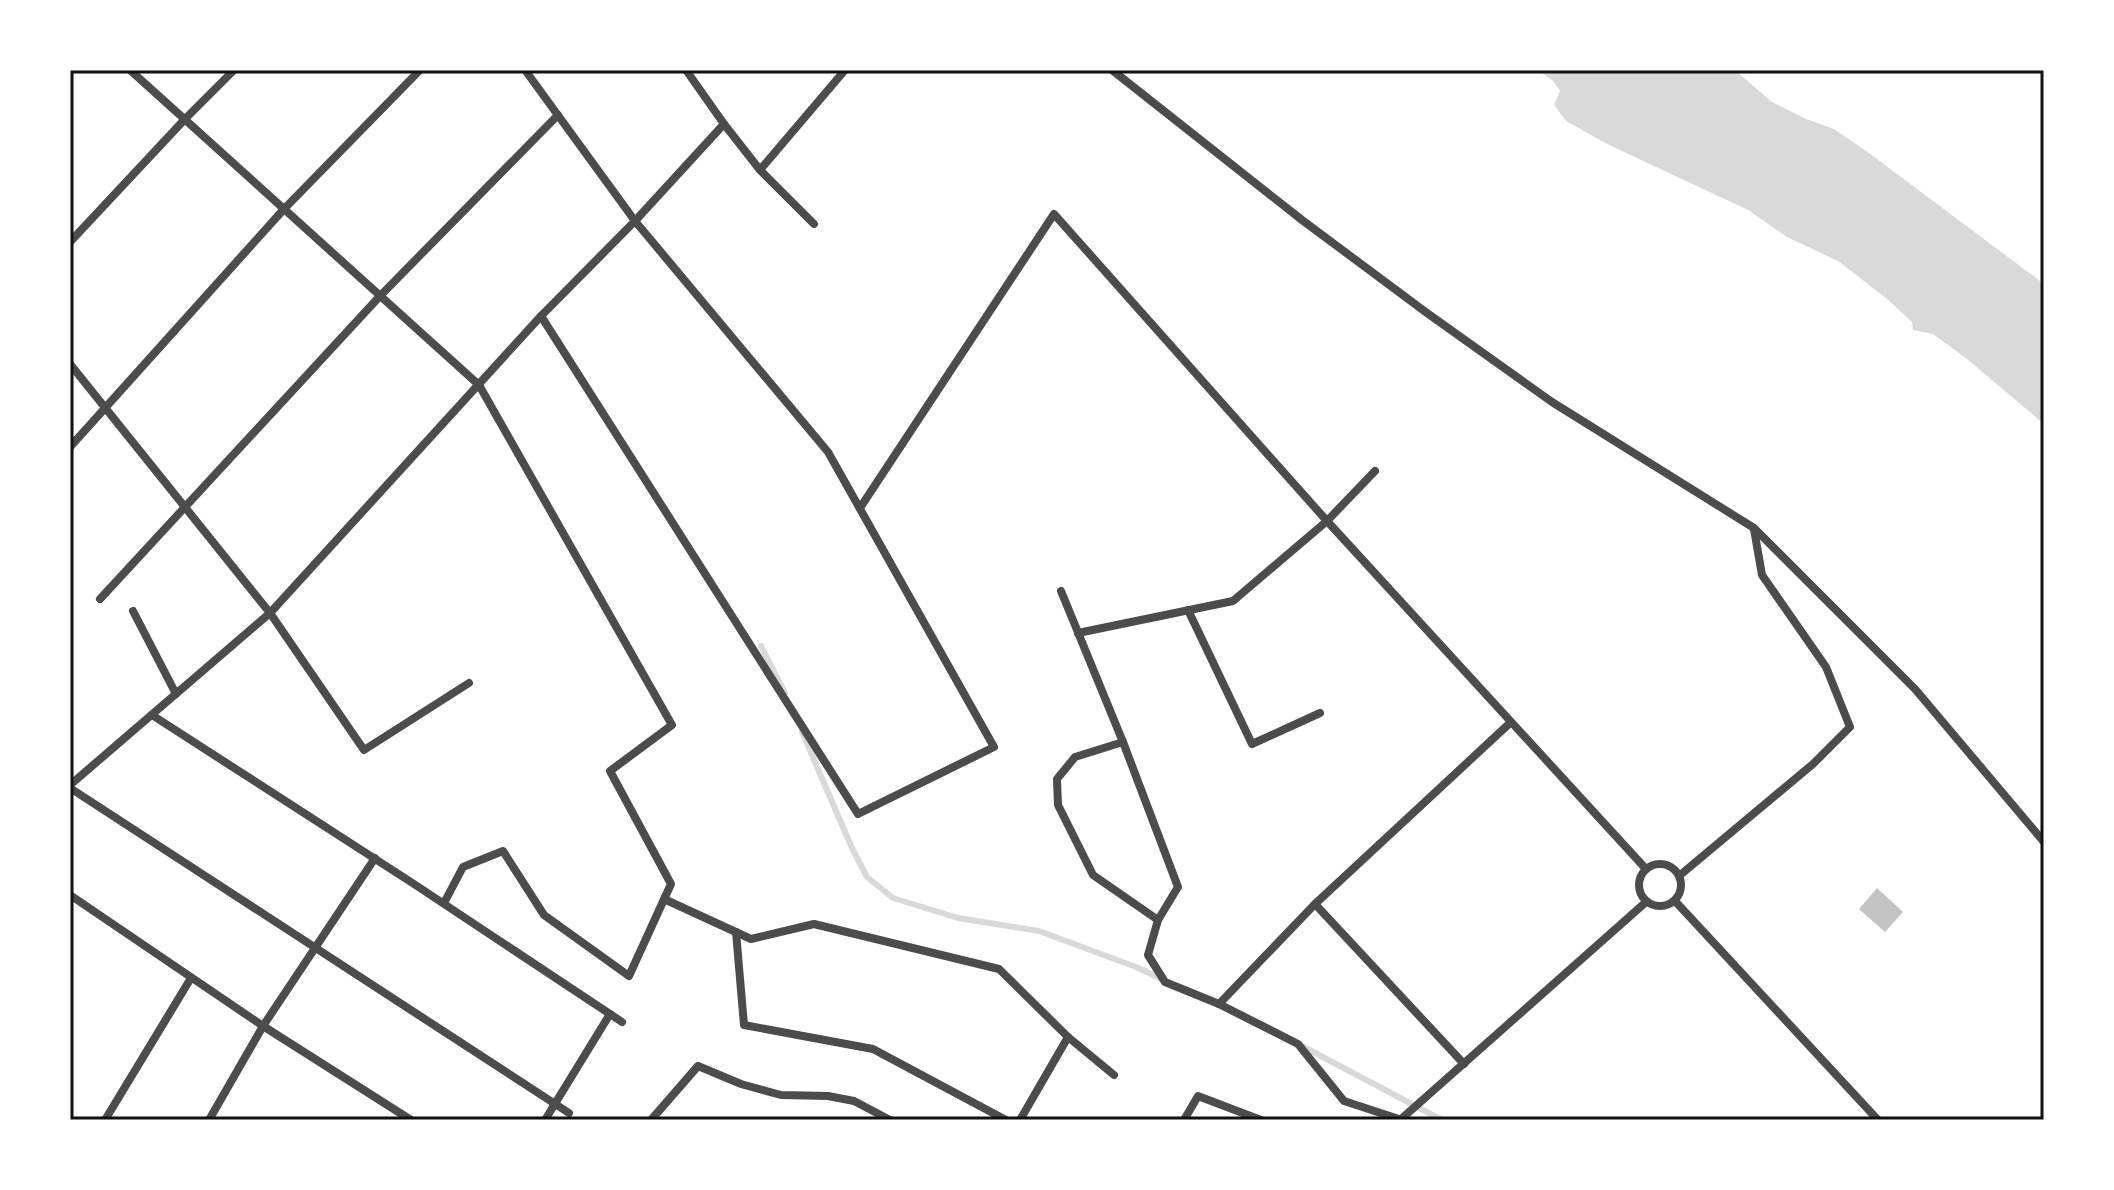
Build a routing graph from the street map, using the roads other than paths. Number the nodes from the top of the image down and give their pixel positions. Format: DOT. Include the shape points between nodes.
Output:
graph roads {
  1 [pos="130,70"];
  2 [pos="234,70"];
  3 [pos="420,70"];
  4 [pos="525,70"];
  5 [pos="686,70"];
  6 [pos="845,70"];
  7 [pos="1112,70"];
  8 [pos="558,115"];
  9 [pos="185,119"];
  10 [pos="724,124"];
  11 [pos="760,170"];
  12 [pos="284,209"];
  13 [pos="635,221"];
  14 [pos="814,224"];
  15 [pos="70,242"];
  16 [pos="380,296"];
  17 [pos="541,316"];
  18 [pos="70,364"];
  19 [pos="479,385"];
  20 [pos="105,408"];
  21 [pos="70,447"];
  22 [pos="1375,471"];
  23 [pos="185,507"];
  24 [pos="860,508"];
  25 [pos="1327,521"];
  26 [pos="1754,528"];
  27 [pos="1061,591"];
  28 [pos="100,599"];
  29 [pos="1188,610"];
  30 [pos="133,611"];
  31 [pos="270,613"];
  32 [pos="1078,633"];
  33 [pos="469,683"];
  34 [pos="176,694"];
  35 [pos="1320,713"];
  36 [pos="152,715"];
  37 [pos="1511,722"];
  38 [pos="1123,742"];
  39 [pos="70,786"];
  40 [pos="2044,842"];
  41 [pos="375,858"];
  42 [pos="1646,869"];
  43 [pos="1679,876"];
  44 [pos="70,895"];
  45 [pos="664,899"];
  46 [pos="1675,901"];
  47 [pos="1646,902"];
  48 [pos="444,903"];
  49 [pos="1315,904"];
  50 [pos="1158,920"];
  51 [pos="736,932"];
  52 [pos="316,947"];
  53 [pos="191,978"];
  54 [pos="1219,1004"];
  55 [pos="610,1014"];
  56 [pos="622,1022"];
  57 [pos="263,1026"];
  58 [pos="1068,1037"];
  59 [pos="1464,1064"];
  60 [pos="1114,1075"];
  61 [pos="557,1104"];
  62 [pos="569,1113"];
  63 [pos="105,1120"];
  64 [pos="209,1120"];
  65 [pos="411,1120"];
  66 [pos="545,1120"];
  67 [pos="651,1120"];
  68 [pos="890,1120"];
  69 [pos="1006,1120"];
  70 [pos="1020,1120"];
  71 [pos="1184,1120"];
  72 [pos="1261,1120"];
  73 [pos="1401,1120"];
  74 [pos="1878,1120"];
  1 -- 9 [label="street"];
  2 -- 9 [label="street"];
  3 -- 12 [label="street"];
  4 -- 8 [label="street"];
  5 -- 10 [label="street"];
  6 -- 11 [label="street"];
  7 -- 26 [label="street" via="1427,313 1552,402"];
  8 -- 13 [label="street"];
  8 -- 16 [label="street"];
  9 -- 12 [label="street"];
  9 -- 15 [label="street"];
  10 -- 11 [label="street"];
  10 -- 13 [label="street"];
  11 -- 14 [label="street"];
  12 -- 16 [label="street"];
  12 -- 20 [label="street"];
  13 -- 17 [label="street"];
  13 -- 24 [label="street" via="828,452"];
  16 -- 19 [label="street"];
  16 -- 23 [label="street"];
  17 -- 19 [label="street"];
  17 -- 24 [label="street" via="858,814 994,747"];
  18 -- 20 [label="street"];
  19 -- 31 [label="street"];
  19 -- 45 [label="street" via="672,725 610,771 671,884"];
  20 -- 21 [label="street"];
  20 -- 23 [label="street"];
  22 -- 25 [label="street"];
  23 -- 28 [label="street"];
  23 -- 31 [label="street"];
  24 -- 25 [label="street" via="1054,214"];
  25 -- 29 [label="street" via="1233,601"];
  25 -- 37 [label="street"];
  26 -- 40 [label="street" via="1915,689"];
  26 -- 43 [label="street" via="1762,575 1826,667 1850,727"];
  27 -- 32 [label="street"];
  29 -- 32 [label="street"];
  29 -- 35 [label="street" via="1252,744"];
  30 -- 34 [label="street"];
  31 -- 33 [label="street" via="364,750"];
  31 -- 34 [label="street"];
  32 -- 38 [label="street"];
  34 -- 36 [label="street"];
  36 -- 39 [label="street"];
  36 -- 41 [label="street"];
  37 -- 42 [label="street"];
  37 -- 49 [label="street"];
  38 -- 50 [label="street" via="1178,887"];
  38 -- 50 [label="street" via="1075,757 1057,779 1058,805 1093,875"];
  39 -- 52 [label="street"];
  41 -- 48 [label="street"];
  41 -- 52 [label="street"];
  42 -- 43 [label="street" via="1664,864"];
  42 -- 47 [label="street" via="1639,882"];
  43 -- 46 [label="street" via="1681,889"];
  44 -- 53 [label="street"];
  45 -- 48 [label="street" via="629,976 544,915 503,851 463,867"];
  45 -- 51 [label="street"];
  46 -- 47 [label="street" via="1664,907"];
  46 -- 74 [label="street"];
  47 -- 59 [label="street"];
  48 -- 55 [label="street"];
  49 -- 54 [label="street"];
  49 -- 59 [label="street"];
  50 -- 54 [label="street" via="1148,955 1165,982"];
  51 -- 58 [label="street" via="751,939 814,924 999,969"];
  51 -- 69 [label="street" via="744,1025 873,1049"];
  52 -- 57 [label="street"];
  52 -- 61 [label="street"];
  53 -- 57 [label="street"];
  53 -- 63 [label="street"];
  54 -- 73 [label="street" via="1298,1044 1344,1101"];
  55 -- 56 [label="street"];
  55 -- 61 [label="street"];
  57 -- 64 [label="street"];
  57 -- 65 [label="street"];
  58 -- 60 [label="street"];
  58 -- 70 [label="street"];
  59 -- 73 [label="street"];
  61 -- 62 [label="street"];
  61 -- 66 [label="street"];
  67 -- 68 [label="street" via="698,1066 781,1095 854,1101"];
  71 -- 72 [label="street" via="1198,1096"];
}
